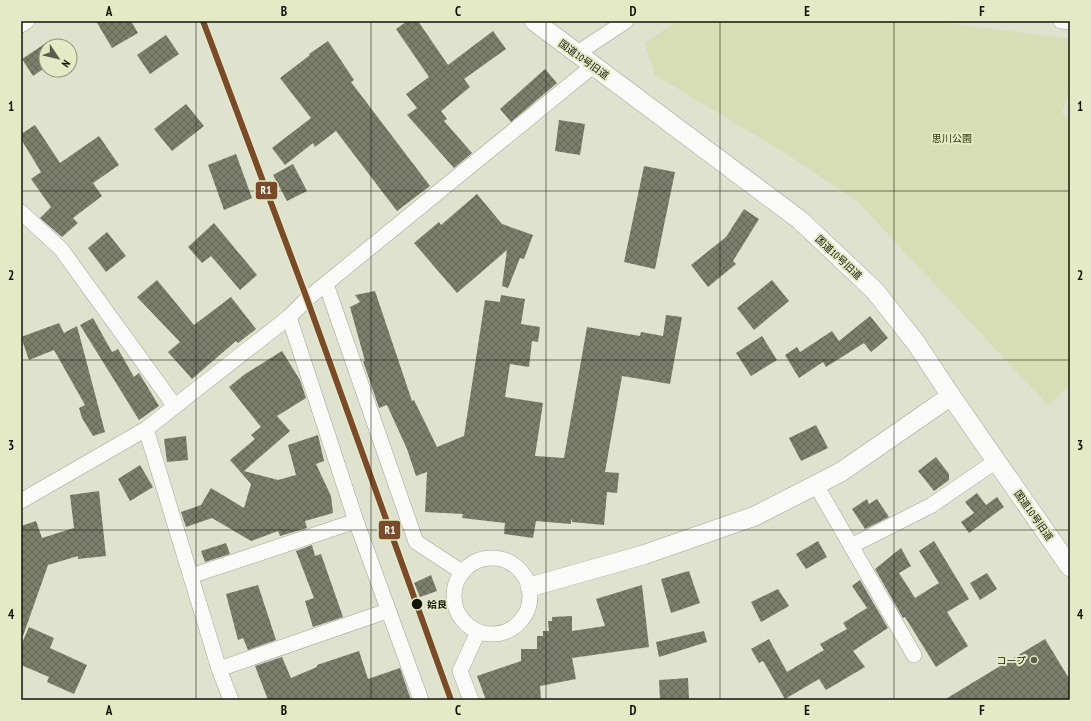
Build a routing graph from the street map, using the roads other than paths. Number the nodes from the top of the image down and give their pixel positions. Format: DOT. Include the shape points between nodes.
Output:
graph roads {
  1 [pos="27,21"];
  2 [pos="534,21"];
  3 [pos="626,21"];
  4 [pos="1061,21"];
  5 [pos="1070,22"];
  6 [pos="21,25"];
  7 [pos="576,54"];
  8 [pos="593,66"];
  9 [pos="21,212"];
  10 [pos="326,284"];
  11 [pos="289,317"];
  12 [pos="950,396"];
  13 [pos="174,405"];
  14 [pos="146,429"];
  15 [pos="996,461"];
  16 [pos="816,485"];
  17 [pos="21,502"];
  18 [pos="356,521"];
  19 [pos="851,546"];
  20 [pos="1070,567"];
  21 [pos="462,572"];
  22 [pos="191,576"];
  23 [pos="530,587"];
  24 [pos="387,611"];
  25 [pos="478,632"];
  26 [pos="914,655"];
  27 [pos="219,669"];
  28 [pos="231,700"];
  29 [pos="421,700"];
  30 [pos="471,700"];
  1 -- 6 [label="street"];
  2 -- 7 [label="street, 国道10号旧道"];
  3 -- 7 [label="street"];
  4 -- 5 [label="street"];
  7 -- 8 [label="street, 国道10号旧道"];
  8 -- 10 [label="street"];
  8 -- 12 [label="street, 国道10号旧道" via="800,220 876,291 916,343"];
  9 -- 13 [label="street" via="61,249"];
  10 -- 11 [label="street"];
  10 -- 21 [label="street" via="416,542"];
  11 -- 13 [label="street"];
  11 -- 18 [label="street"];
  12 -- 15 [label="street, 国道10号旧道"];
  12 -- 16 [label="street" via="841,472"];
  13 -- 14 [label="street"];
  14 -- 17 [label="street"];
  14 -- 22 [label="street"];
  15 -- 19 [label="street" via="932,505"];
  15 -- 20 [label="street, 国道10号旧道"];
  16 -- 19 [label="street"];
  16 -- 23 [label="street" via="756,516 643,555"];
  18 -- 22 [label="street"];
  18 -- 24 [label="street"];
  19 -- 26 [label="street"];
  21 -- 23 [label="street" via="473,563 496,558 518,567"];
  21 -- 25 [label="street" via="454,589 456,610 468,626"];
  22 -- 27 [label="street"];
  23 -- 25 [label="street" via="528,611 513,629 501,633"];
  24 -- 27 [label="street"];
  24 -- 29 [label="street"];
  25 -- 30 [label="street" via="460,671"];
  27 -- 28 [label="street"];
}
